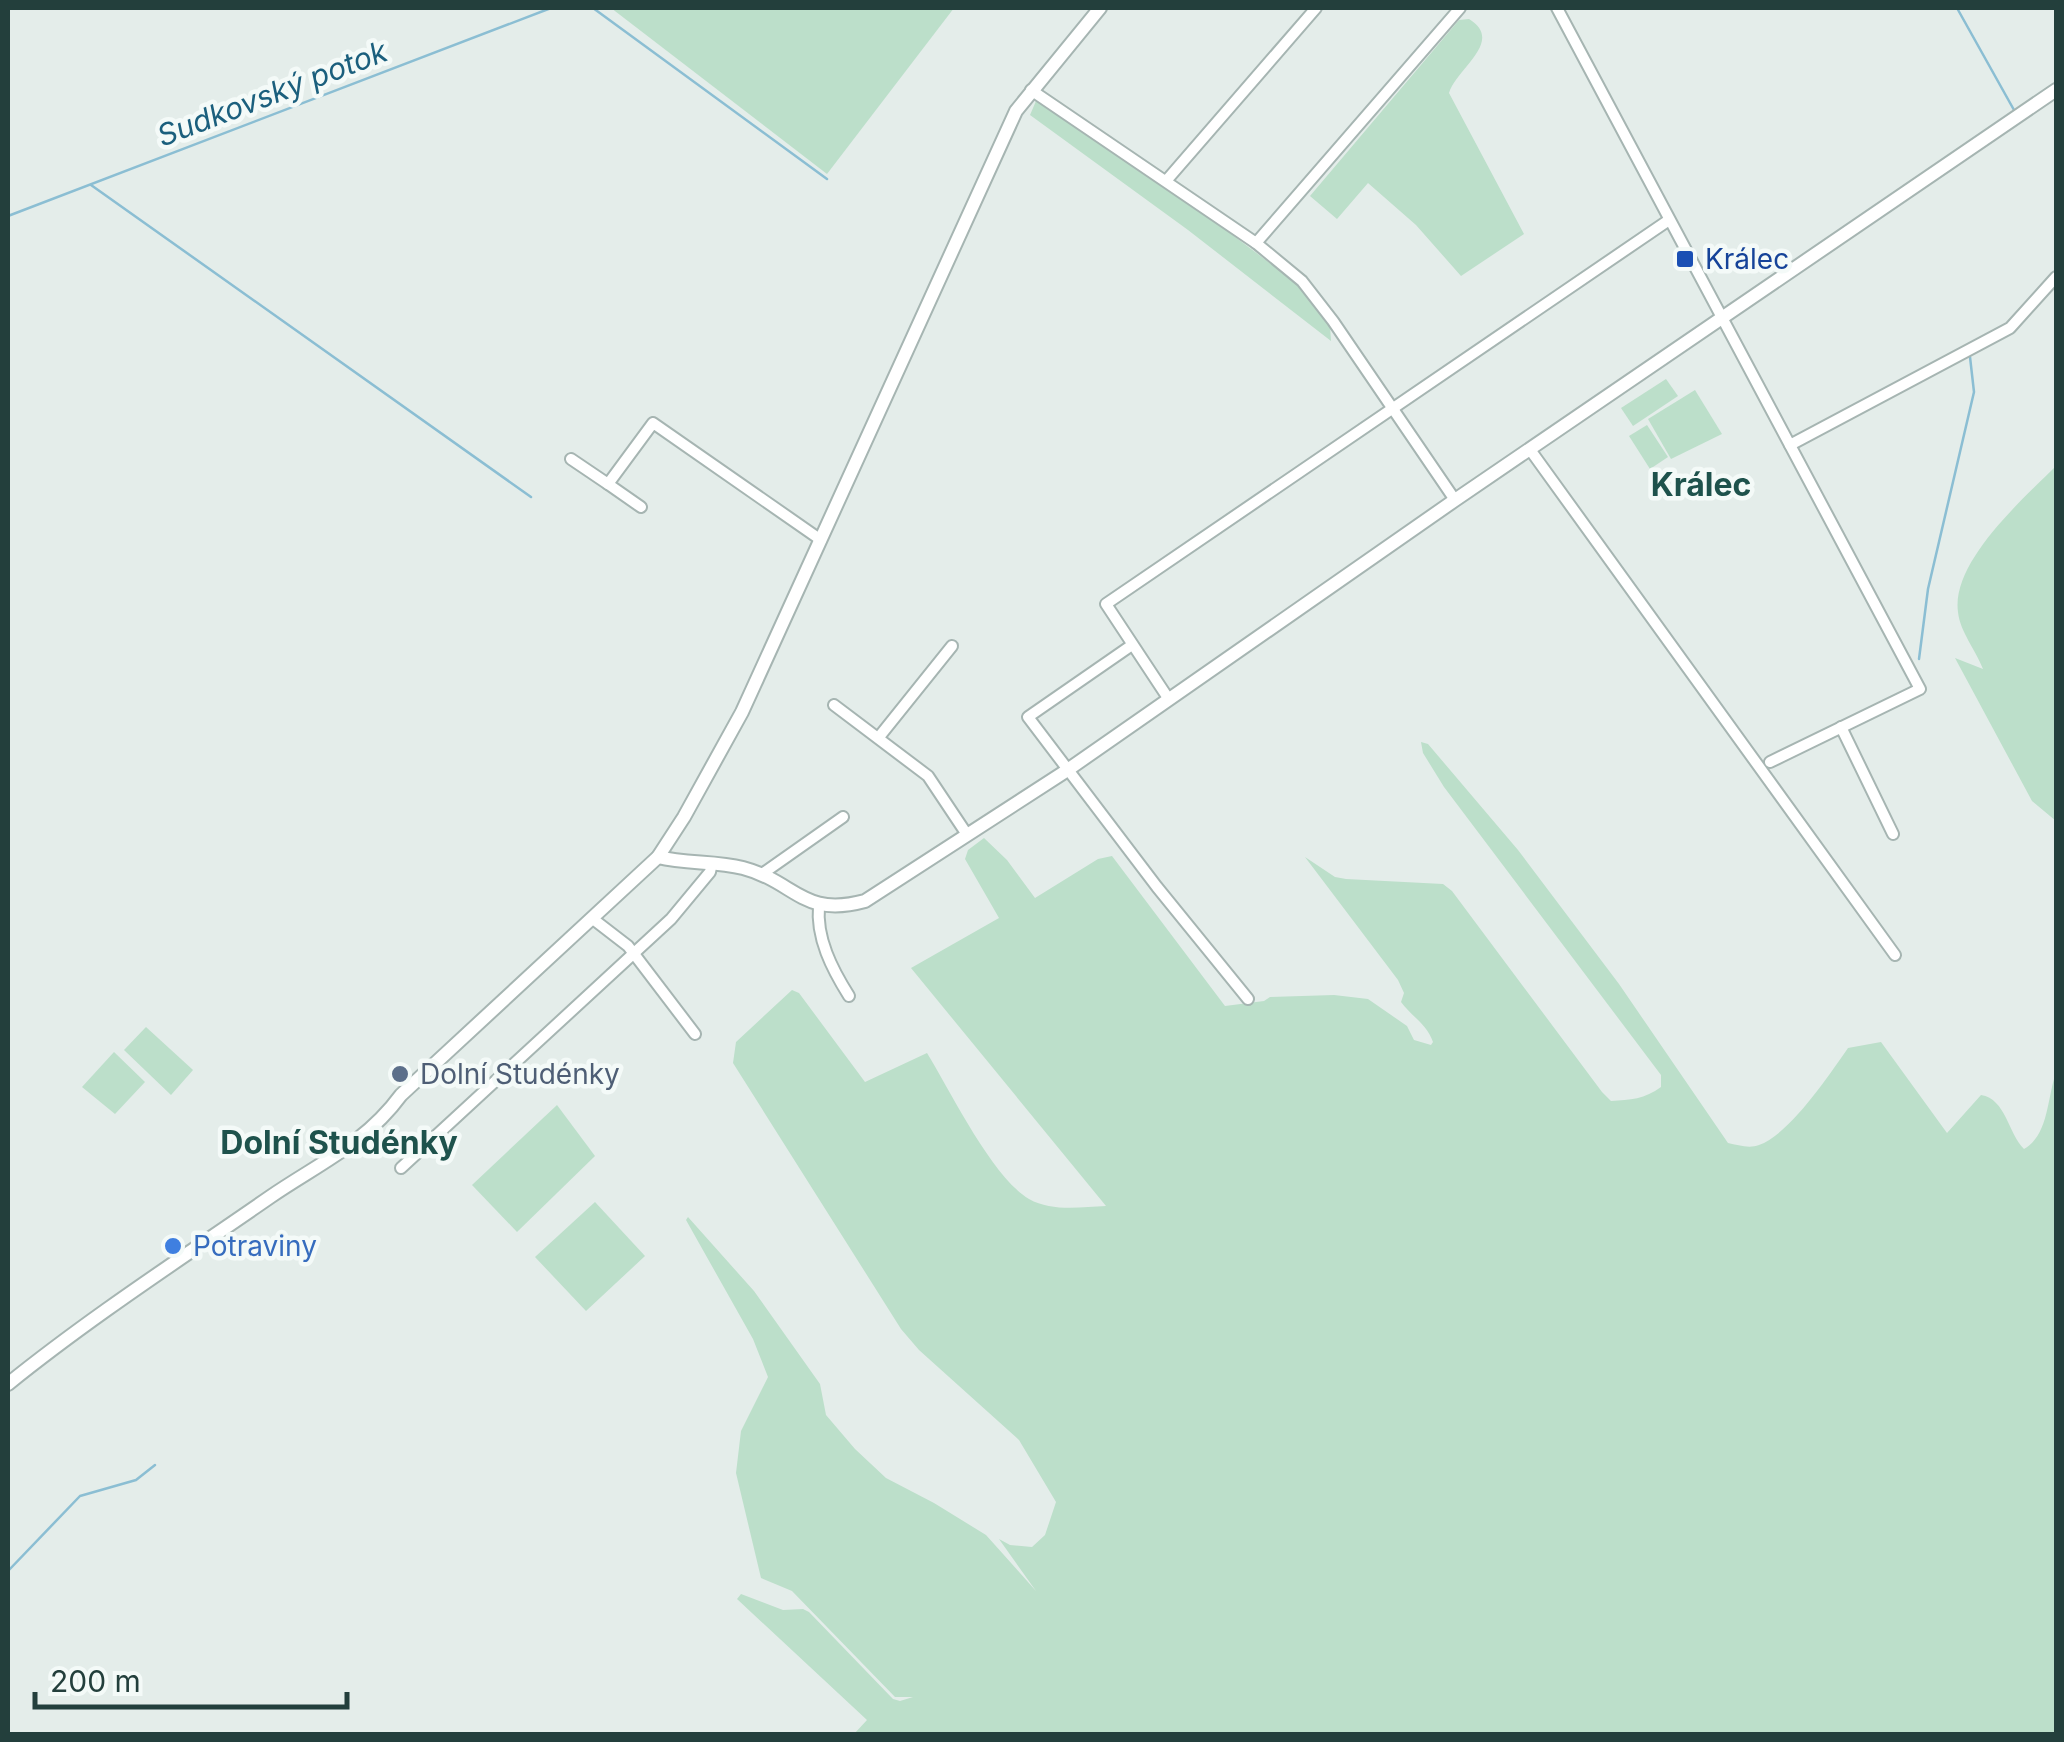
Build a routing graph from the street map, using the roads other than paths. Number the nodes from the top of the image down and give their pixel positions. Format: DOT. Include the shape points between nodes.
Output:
graph roads {
  1 [pos="1100,8"];
  2 [pos="1316,8"];
  3 [pos="1460,8"];
  4 [pos="1557,8"];
  5 [pos="1031,90"];
  6 [pos="2056,90"];
  7 [pos="1166,181"];
  8 [pos="1668,220"];
  9 [pos="1256,243"];
  10 [pos="2056,277"];
  11 [pos="1723,317"];
  12 [pos="1392,408"];
  13 [pos="1790,445"];
  14 [pos="1531,450"];
  15 [pos="571,459"];
  16 [pos="608,484"];
  17 [pos="1455,500"];
  18 [pos="641,508"];
  19 [pos="821,540"];
  20 [pos="1132,645"];
  21 [pos="952,646"];
  22 [pos="1168,698"];
  23 [pos="834,705"];
  24 [pos="1841,727"];
  25 [pos="879,737"];
  26 [pos="1770,762"];
  27 [pos="1066,770"];
  28 [pos="843,818"];
  29 [pos="966,833"];
  30 [pos="1893,834"];
  31 [pos="658,857"];
  32 [pos="712,863"];
  33 [pos="762,874"];
  34 [pos="819,906"];
  35 [pos="593,919"];
  36 [pos="634,953"];
  37 [pos="1894,955"];
  38 [pos="849,996"];
  39 [pos="1248,1000"];
  40 [pos="695,1034"];
  41 [pos="400,1168"];
  42 [pos="8,1384"];
  1 -- 5 [label="street"];
  2 -- 7 [label="street"];
  3 -- 9 [label="street"];
  4 -- 8 [label="street"];
  5 -- 7 [label="street"];
  5 -- 19 [label="street"];
  6 -- 11 [label="street"];
  7 -- 9 [label="street"];
  8 -- 11 [label="street"];
  8 -- 12 [label="street"];
  9 -- 12 [label="street" via="1302,281"];
  10 -- 13 [label="street" via="2010,328"];
  11 -- 13 [label="street"];
  11 -- 14 [label="street"];
  12 -- 17 [label="street"];
  12 -- 20 [label="street" via="1106,604"];
  13 -- 24 [label="street" via="1920,689"];
  14 -- 17 [label="street"];
  14 -- 37 [label="street"];
  15 -- 16 [label="street"];
  16 -- 18 [label="street"];
  16 -- 19 [label="street" via="652,423"];
  17 -- 22 [label="street"];
  19 -- 31 [label="street" via="742,712"];
  20 -- 22 [label="street"];
  20 -- 27 [label="street" via="1028,716"];
  21 -- 25 [label="street"];
  22 -- 27 [label="street"];
  23 -- 25 [label="street"];
  24 -- 26 [label="street"];
  24 -- 30 [label="street"];
  25 -- 29 [label="street" via="928,776"];
  27 -- 29 [label="street"];
  27 -- 39 [label="street"];
  28 -- 33 [label="street"];
  29 -- 34 [label="street" via="865,901"];
  31 -- 32 [label="street"];
  31 -- 35 [label="street"];
  32 -- 33 [label="street"];
  32 -- 36 [label="street"];
  33 -- 34 [label="street"];
  34 -- 38 [label="street" via="823,942"];
  35 -- 36 [label="street"];
  35 -- 42 [label="street" via="362,1139"];
  36 -- 40 [label="street"];
  36 -- 41 [label="street"];
}
